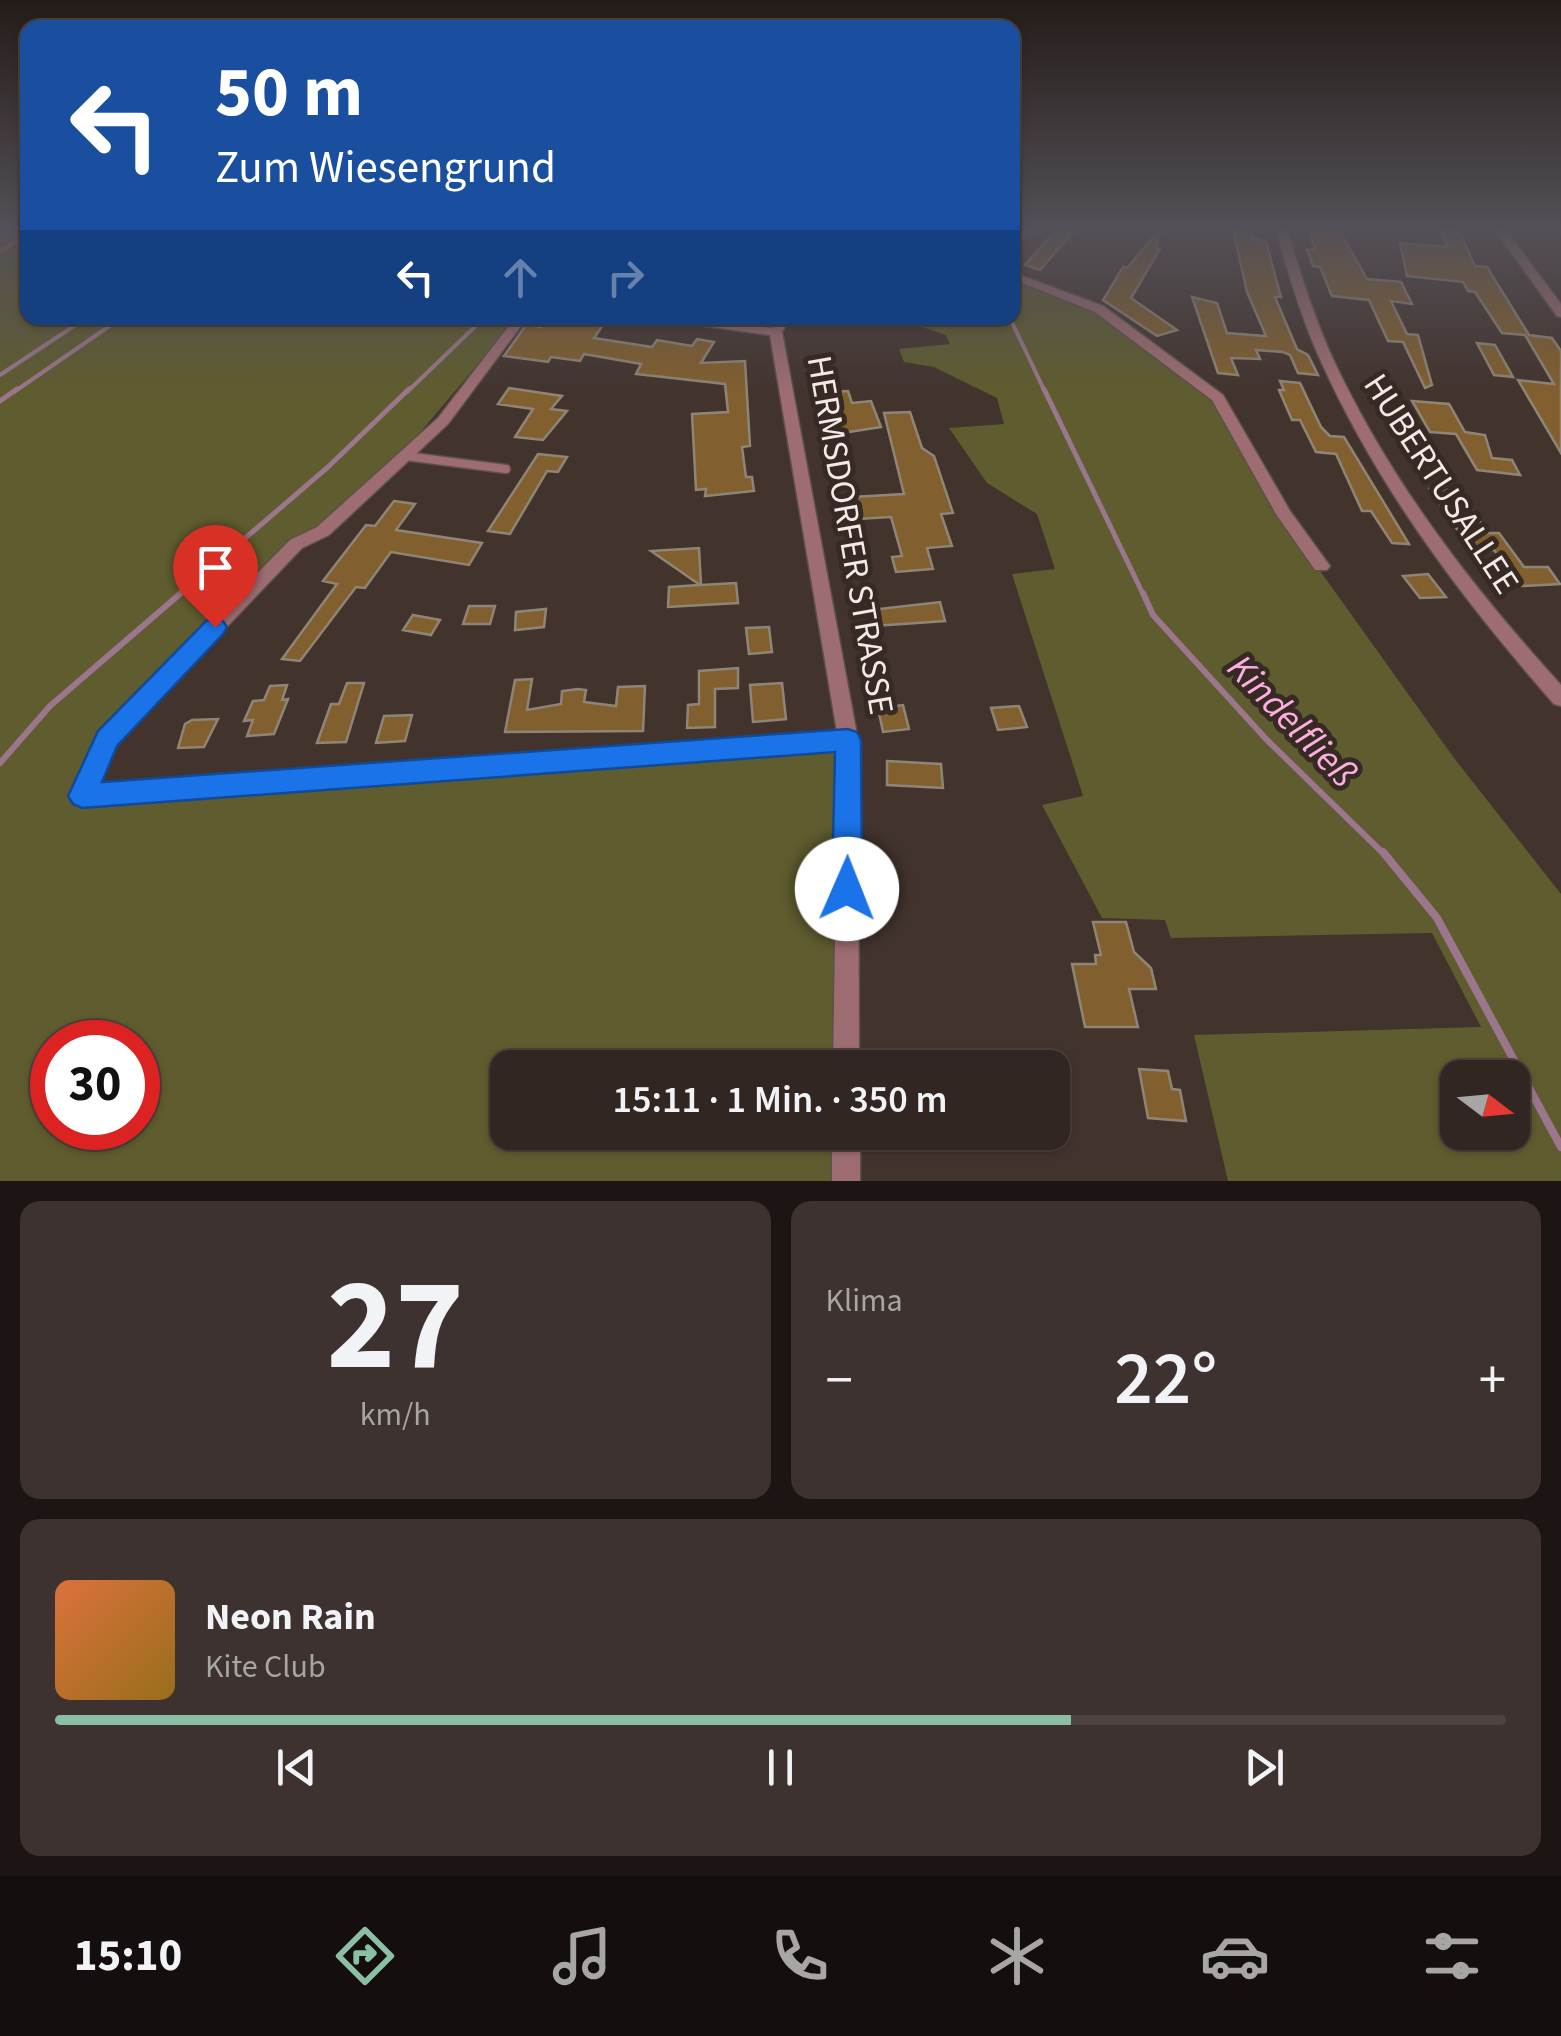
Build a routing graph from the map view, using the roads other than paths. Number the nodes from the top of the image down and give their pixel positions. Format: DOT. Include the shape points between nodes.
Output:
graph roads {
  1 [pos="1036,284"];
  2 [pos="1298,284"];
  3 [pos="1541,284"];
  4 [pos="1561,312"];
  5 [pos="516,325"];
  6 [pos="780,325"];
  7 [pos="405,456"];
  8 [pos="506,469"];
  9 [pos="1321,566"];
  10 [pos="1561,698"];
  11 [pos="848,740"];
  12 [pos="846,1050"];
  13 [pos="846,1150"];
  14 [pos="846,1181"];
  1 -- 9 [label="street" via="1098,308 1218,398"];
  2 -- 10 [label="street, HUBERTUSALLEE" via="1369,443 1449,562"];
  3 -- 4 [label="street"];
  5 -- 7 [label="street" via="443,421"];
  6 -- 11 [label="street, HERMSDORFER STRASSE"];
  7 -- 8 [label="lane"];
  7 -- 11 [label="street" via="324,531 296,544 120,725 82,796"];
  11 -- 12 [label="street, HERMSDORFER STRASSE"];
  13 -- 14 [label="street"];
}
